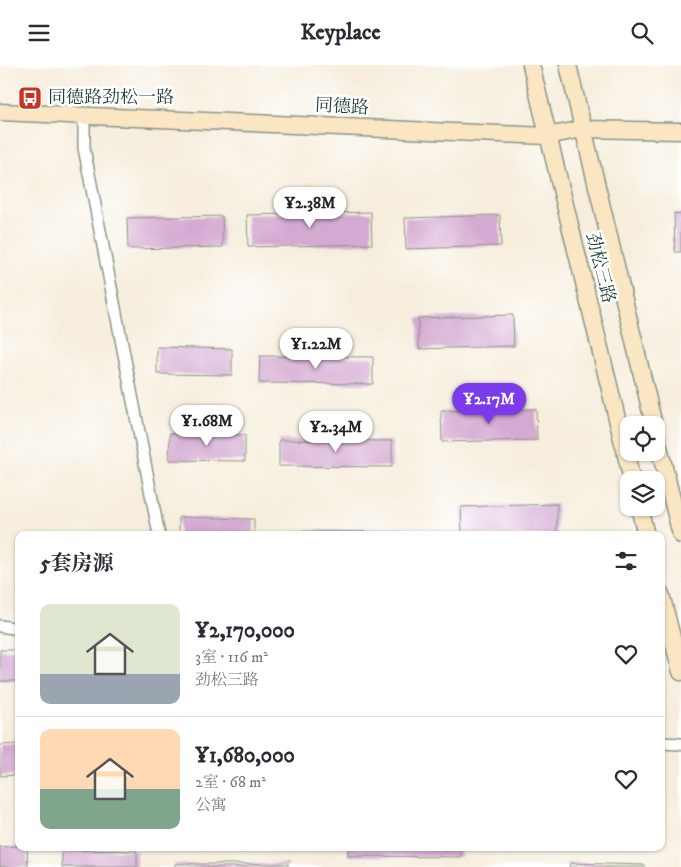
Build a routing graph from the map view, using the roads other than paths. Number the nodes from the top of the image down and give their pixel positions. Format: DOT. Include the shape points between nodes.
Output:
graph roads {
  1 [pos="531,65"];
  2 [pos="568,65"];
  3 [pos="0,112"];
  4 [pos="84,115"];
  5 [pos="583,129"];
  6 [pos="681,131"];
  7 [pos="548,136"];
  8 [pos="652,416"];
  9 [pos="662,461"];
  10 [pos="630,471"];
  11 [pos="641,516"];
  12 [pos="158,531"];
  13 [pos="645,531"];
  14 [pos="681,535"];
  15 [pos="665,610"];
  16 [pos="0,626"];
  17 [pos="15,628"];
  18 [pos="681,672"];
  19 [pos="665,743"];
  20 [pos="681,744"];
  1 -- 7 [label="main road, 劲松三路"];
  2 -- 5 [label="main road, 劲松三路"];
  3 -- 4 [label="main road, 同德路"];
  4 -- 7 [label="main road, 同德路"];
  4 -- 12 [label="street" via="84,148"];
  5 -- 6 [label="main road, 同德路"];
  5 -- 7 [label="main road, 同德路"];
  5 -- 8 [label="main road, 劲松三路"];
  7 -- 10 [label="main road, 劲松三路"];
  9 -- 14 [label="main road"];
  11 -- 13 [label="main road"];
  15 -- 18 [label="main road"];
  16 -- 17 [label="street"];
  19 -- 20 [label="street"];
}
